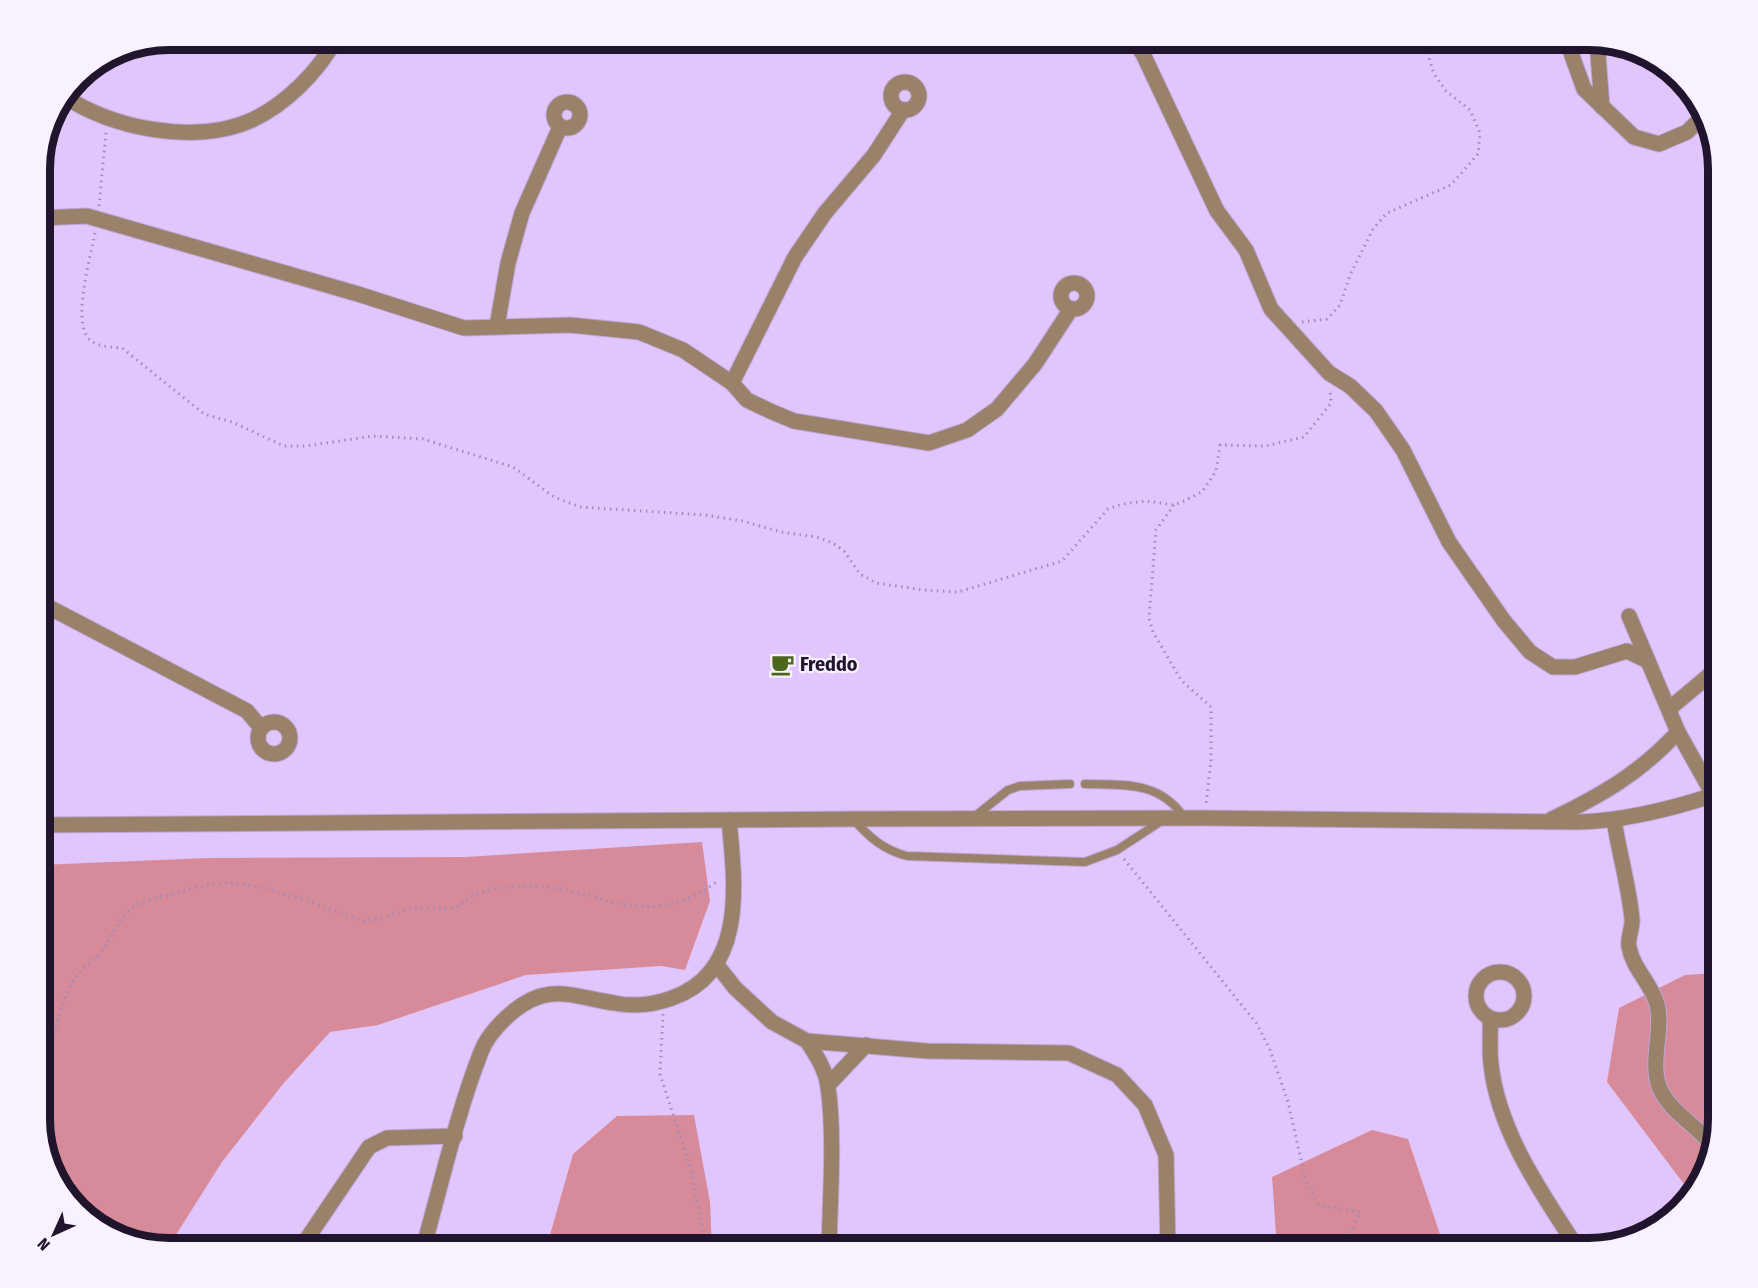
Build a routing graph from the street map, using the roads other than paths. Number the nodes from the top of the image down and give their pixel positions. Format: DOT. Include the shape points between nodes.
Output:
graph roads {
  1 [pos="328,50"];
  2 [pos="1140,50"];
  3 [pos="1570,50"];
  4 [pos="1598,51"];
  5 [pos="72,100"];
  6 [pos="1602,107"];
  7 [pos="903,110"];
  8 [pos="1698,120"];
  9 [pos="560,127"];
  10 [pos="50,218"];
  11 [pos="1071,309"];
  12 [pos="497,326"];
  13 [pos="732,383"];
  14 [pos="50,608"];
  15 [pos="1629,616"];
  16 [pos="1648,661"];
  17 [pos="1708,677"];
  18 [pos="1669,709"];
  19 [pos="261,728"];
  20 [pos="1678,732"];
  21 [pos="1070,784"];
  22 [pos="1085,784"];
  23 [pos="1708,784"];
  24 [pos="1708,802"];
  25 [pos="972,818"];
  26 [pos="1165,818"];
  27 [pos="1184,818"];
  28 [pos="853,819"];
  29 [pos="729,820"];
  30 [pos="1614,820"];
  31 [pos="1549,821"];
  32 [pos="50,825"];
  33 [pos="717,965"];
  34 [pos="1490,1018"];
  35 [pos="807,1041"];
  36 [pos="866,1045"];
  37 [pos="828,1085"];
  38 [pos="455,1136"];
  39 [pos="1707,1138"];
  40 [pos="307,1238"];
  41 [pos="426,1238"];
  42 [pos="829,1238"];
  43 [pos="1168,1238"];
  44 [pos="1571,1238"];
  1 -- 5 [label="street" via="282,102 250,121 202,132 149,131 108,118"];
  2 -- 16 [label="street" via="1217,212 1246,250 1271,309 1329,373 1350,386 1376,411 1403,450 1449,542 1504,621 1530,652 1553,667 1575,667 1627,651"];
  3 -- 6 [label="street" via="1584,89"];
  4 -- 6 [label="street"];
  6 -- 8 [label="street" via="1634,137 1659,144 1687,132"];
  7 -- 13 [label="street" via="874,155 795,257"];
  9 -- 12 [label="street" via="517,230"];
  10 -- 12 [label="street" via="87,216 283,271 464,328"];
  11 -- 13 [label="street" via="1035,364 997,409 967,430 929,443 794,421 747,400"];
  12 -- 13 [label="street" via="570,325 639,332 683,350"];
  14 -- 19 [label="street" via="247,711"];
  15 -- 16 [label="street"];
  16 -- 18 [label="street"];
  17 -- 18 [label="street"];
  18 -- 20 [label="street"];
  20 -- 23 [label="street"];
  20 -- 31 [label="street" via="1653,759 1622,783"];
  21 -- 25 [label="lane" via="1008,790"];
  22 -- 27 [label="lane" via="1149,788 1175,804"];
  24 -- 30 [label="street"];
  25 -- 26 [label="street"];
  25 -- 28 [label="street"];
  26 -- 27 [label="street"];
  26 -- 28 [label="lane" via="1117,850 1085,862 907,856 888,851"];
  27 -- 31 [label="street"];
  28 -- 29 [label="street"];
  29 -- 32 [label="street"];
  29 -- 33 [label="street" via="735,878 733,916"];
  30 -- 31 [label="street"];
  30 -- 39 [label="street" via="1632,922 1628,944 1634,966 1657,1005 1659,1088 1672,1110 1699,1128"];
  33 -- 35 [label="street" via="735,988 772,1022"];
  33 -- 38 [label="street" via="691,992 652,1005 616,1004 575,994 540,994 509,1015 482,1050"];
  34 -- 44 [label="street" via="1491,1065 1507,1128"];
  35 -- 36 [label="street"];
  35 -- 37 [label="street" via="819,1059"];
  36 -- 37 [label="street"];
  36 -- 43 [label="street" via="927,1052 1069,1053 1117,1075 1145,1105 1166,1155"];
  37 -- 42 [label="street"];
  38 -- 40 [label="street" via="387,1138 369,1147"];
  38 -- 41 [label="street"];
}
